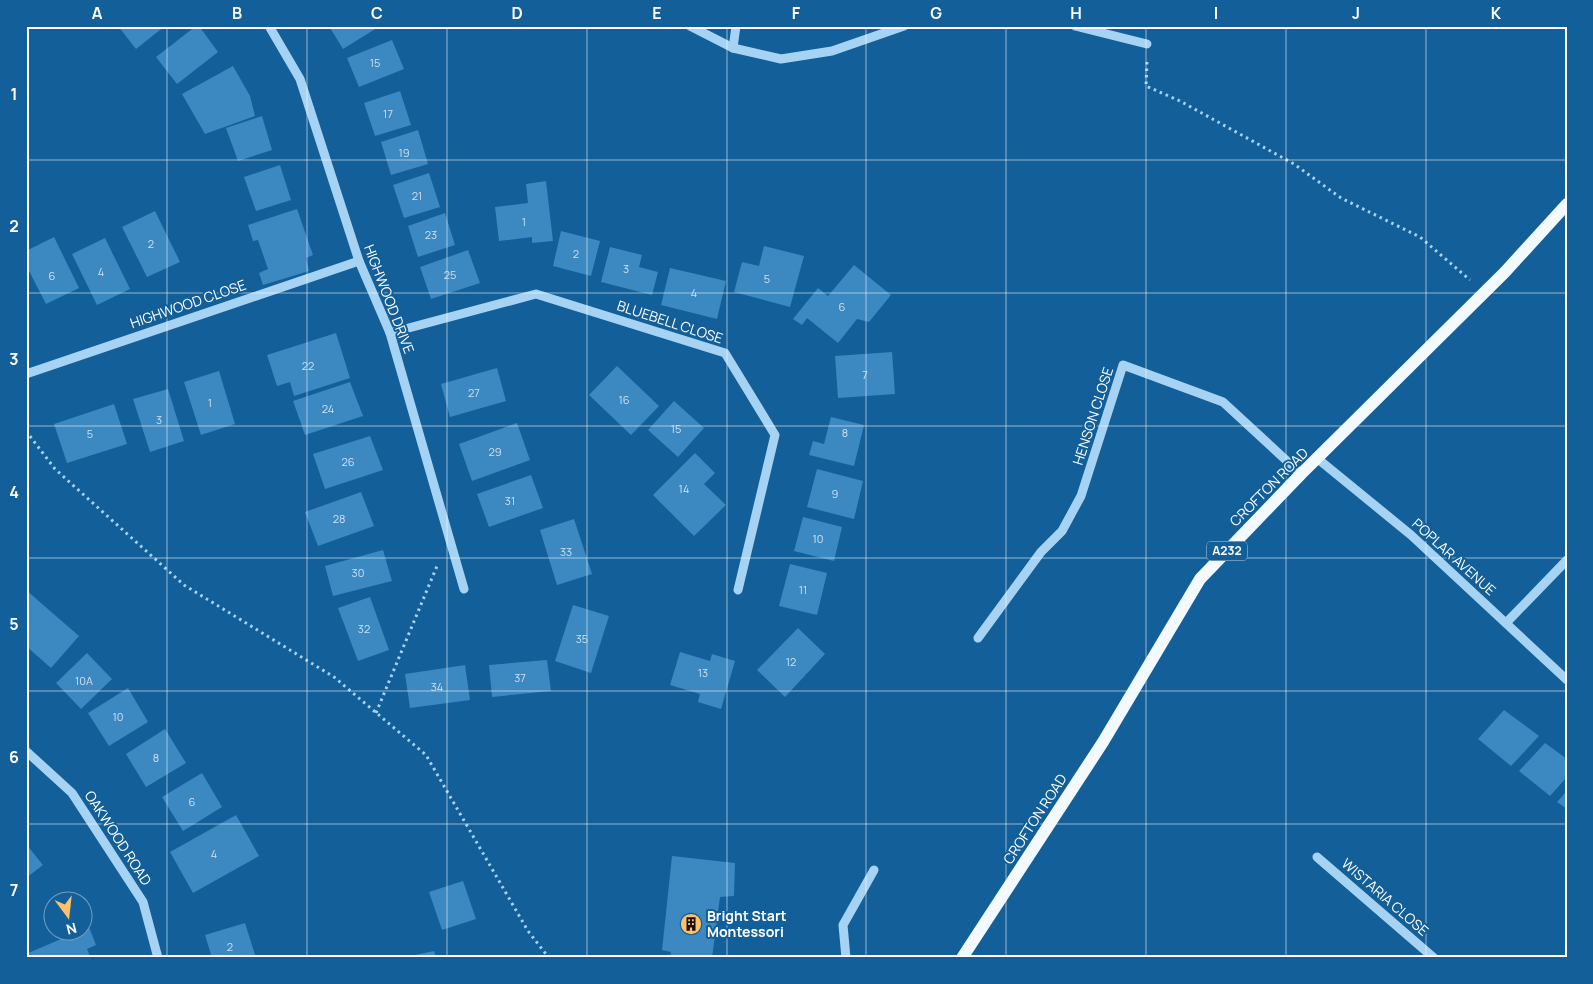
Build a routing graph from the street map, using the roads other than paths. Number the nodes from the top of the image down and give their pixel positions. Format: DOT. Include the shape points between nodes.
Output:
graph roads {
  1 [pos="269,26"];
  2 [pos="690,26"];
  3 [pos="736,26"];
  4 [pos="904,26"];
  5 [pos="1075,26"];
  6 [pos="1147,44"];
  7 [pos="732,48"];
  8 [pos="1567,204"];
  9 [pos="358,261"];
  10 [pos="390,333"];
  11 [pos="26,374"];
  12 [pos="1318,459"];
  13 [pos="1301,474"];
  14 [pos="1567,560"];
  15 [pos="464,588"];
  16 [pos="738,590"];
  17 [pos="1506,623"];
  18 [pos="978,638"];
  19 [pos="1567,680"];
  20 [pos="26,751"];
  21 [pos="1317,857"];
  22 [pos="874,870"];
  23 [pos="158,958"];
  24 [pos="846,958"];
  25 [pos="962,958"];
  26 [pos="1434,958"];
  1 -- 9 [label="street, HIGHWOOD DRIVE" via="300,79"];
  2 -- 7 [label="street"];
  3 -- 7 [label="street"];
  4 -- 7 [label="street" via="832,51 781,59"];
  5 -- 6 [label="street"];
  8 -- 12 [label="main road, CROFTON ROAD / A232" via="1485,292"];
  9 -- 10 [label="street, HIGHWOOD DRIVE"];
  9 -- 11 [label="street, HIGHWOOD CLOSE"];
  10 -- 15 [label="street, HIGHWOOD DRIVE"];
  10 -- 16 [label="street, BLUEBELL CLOSE" via="536,294 725,353 775,435"];
  12 -- 13 [label="main road, CROFTON ROAD / A232"];
  12 -- 17 [label="street, POPLAR AVENUE" via="1412,535"];
  13 -- 18 [label="street, HENSON CLOSE" via="1223,402 1123,365 1081,496 1062,531 1041,552"];
  13 -- 25 [label="main road, CROFTON ROAD / A232" via="1200,579 1103,742"];
  14 -- 17 [label="street"];
  17 -- 19 [label="street, POPLAR AVENUE"];
  20 -- 23 [label="street, OAKWOOD ROAD" via="72,793 143,902"];
  21 -- 26 [label="street, WISTARIA CLOSE"];
  22 -- 24 [label="street" via="843,925"];
}
